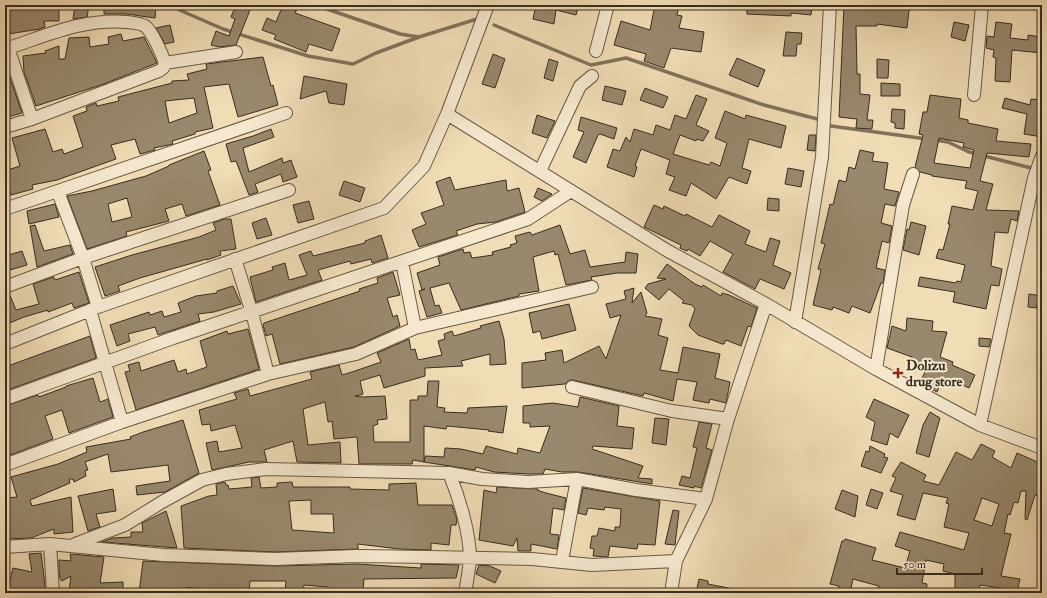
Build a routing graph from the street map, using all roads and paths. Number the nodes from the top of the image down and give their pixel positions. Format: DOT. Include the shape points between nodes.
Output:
graph roads {
  1 [pos="488,5"];
  2 [pos="608,5"];
  3 [pos="830,5"];
  4 [pos="982,5"];
  5 [pos="6,48"];
  6 [pos="596,51"];
  7 [pos="236,52"];
  8 [pos="165,63"];
  9 [pos="592,76"];
  10 [pos="974,95"];
  11 [pos="286,113"];
  12 [pos="447,114"];
  13 [pos="32,119"];
  14 [pos="5,127"];
  15 [pos="1042,156"];
  16 [pos="540,172"];
  17 [pos="913,174"];
  18 [pos="290,190"];
  19 [pos="571,191"];
  20 [pos="58,192"];
  21 [pos="5,210"];
  22 [pos="83,258"];
  23 [pos="235,259"];
  24 [pos="402,262"];
  25 [pos="5,286"];
  26 [pos="592,287"];
  27 [pos="766,304"];
  28 [pos="94,308"];
  29 [pos="252,313"];
  30 [pos="795,322"];
  31 [pos="415,328"];
  32 [pos="5,344"];
  33 [pos="104,363"];
  34 [pos="876,369"];
  35 [pos="268,374"];
  36 [pos="572,387"];
  37 [pos="5,399"];
  38 [pos="728,419"];
  39 [pos="122,422"];
  40 [pos="980,424"];
  41 [pos="1042,448"];
  42 [pos="5,464"];
  43 [pos="449,473"];
  44 [pos="577,479"];
  45 [pos="706,499"];
  46 [pos="50,544"];
  47 [pos="72,545"];
  48 [pos="5,547"];
  49 [pos="470,558"];
  50 [pos="676,561"];
  51 [pos="562,562"];
  52 [pos="53,593"];
  53 [pos="466,593"];
  54 [pos="671,593"];
  1 -- 12 [label="street"];
  2 -- 6 [label="street"];
  3 -- 30 [label="street" via="822,157"];
  4 -- 10 [label="street"];
  5 -- 8 [label="street" via="84,23 101,21 140,24 146,26 151,33"];
  5 -- 13 [label="street"];
  7 -- 8 [label="street"];
  8 -- 13 [label="street" via="159,71"];
  9 -- 16 [label="street" via="580,86"];
  11 -- 20 [label="street"];
  12 -- 16 [label="street"];
  12 -- 23 [label="street" via="424,166 384,208"];
  13 -- 14 [label="street"];
  15 -- 40 [label="street" via="1034,178"];
  16 -- 19 [label="street"];
  17 -- 34 [label="street" via="903,205"];
  18 -- 22 [label="street"];
  19 -- 24 [label="street" via="528,219"];
  19 -- 27 [label="street" via="668,251"];
  20 -- 21 [label="street"];
  20 -- 22 [label="street"];
  22 -- 25 [label="street"];
  22 -- 28 [label="street"];
  23 -- 28 [label="street"];
  23 -- 29 [label="street"];
  24 -- 29 [label="street"];
  24 -- 31 [label="street"];
  26 -- 31 [label="street"];
  27 -- 30 [label="street"];
  27 -- 38 [label="street"];
  28 -- 32 [label="street"];
  28 -- 33 [label="street"];
  29 -- 33 [label="street"];
  29 -- 35 [label="street"];
  30 -- 34 [label="street"];
  31 -- 35 [label="street" via="356,354"];
  33 -- 37 [label="street"];
  33 -- 39 [label="street"];
  34 -- 40 [label="street"];
  35 -- 39 [label="street"];
  36 -- 38 [label="street" via="672,412"];
  38 -- 45 [label="street"];
  39 -- 42 [label="street"];
  40 -- 41 [label="street"];
  43 -- 44 [label="street" via="528,482"];
  43 -- 47 [label="street" via="266,469 226,474 202,480 125,525"];
  43 -- 49 [label="street" via="462,508"];
  44 -- 45 [label="street"];
  44 -- 51 [label="street"];
  45 -- 50 [label="street"];
  46 -- 47 [label="street"];
  46 -- 48 [label="street"];
  46 -- 52 [label="street"];
  47 -- 49 [label="street" via="163,555"];
  49 -- 51 [label="street"];
  49 -- 53 [label="street"];
  50 -- 51 [label="street" via="592,565"];
  50 -- 54 [label="street"];
}
